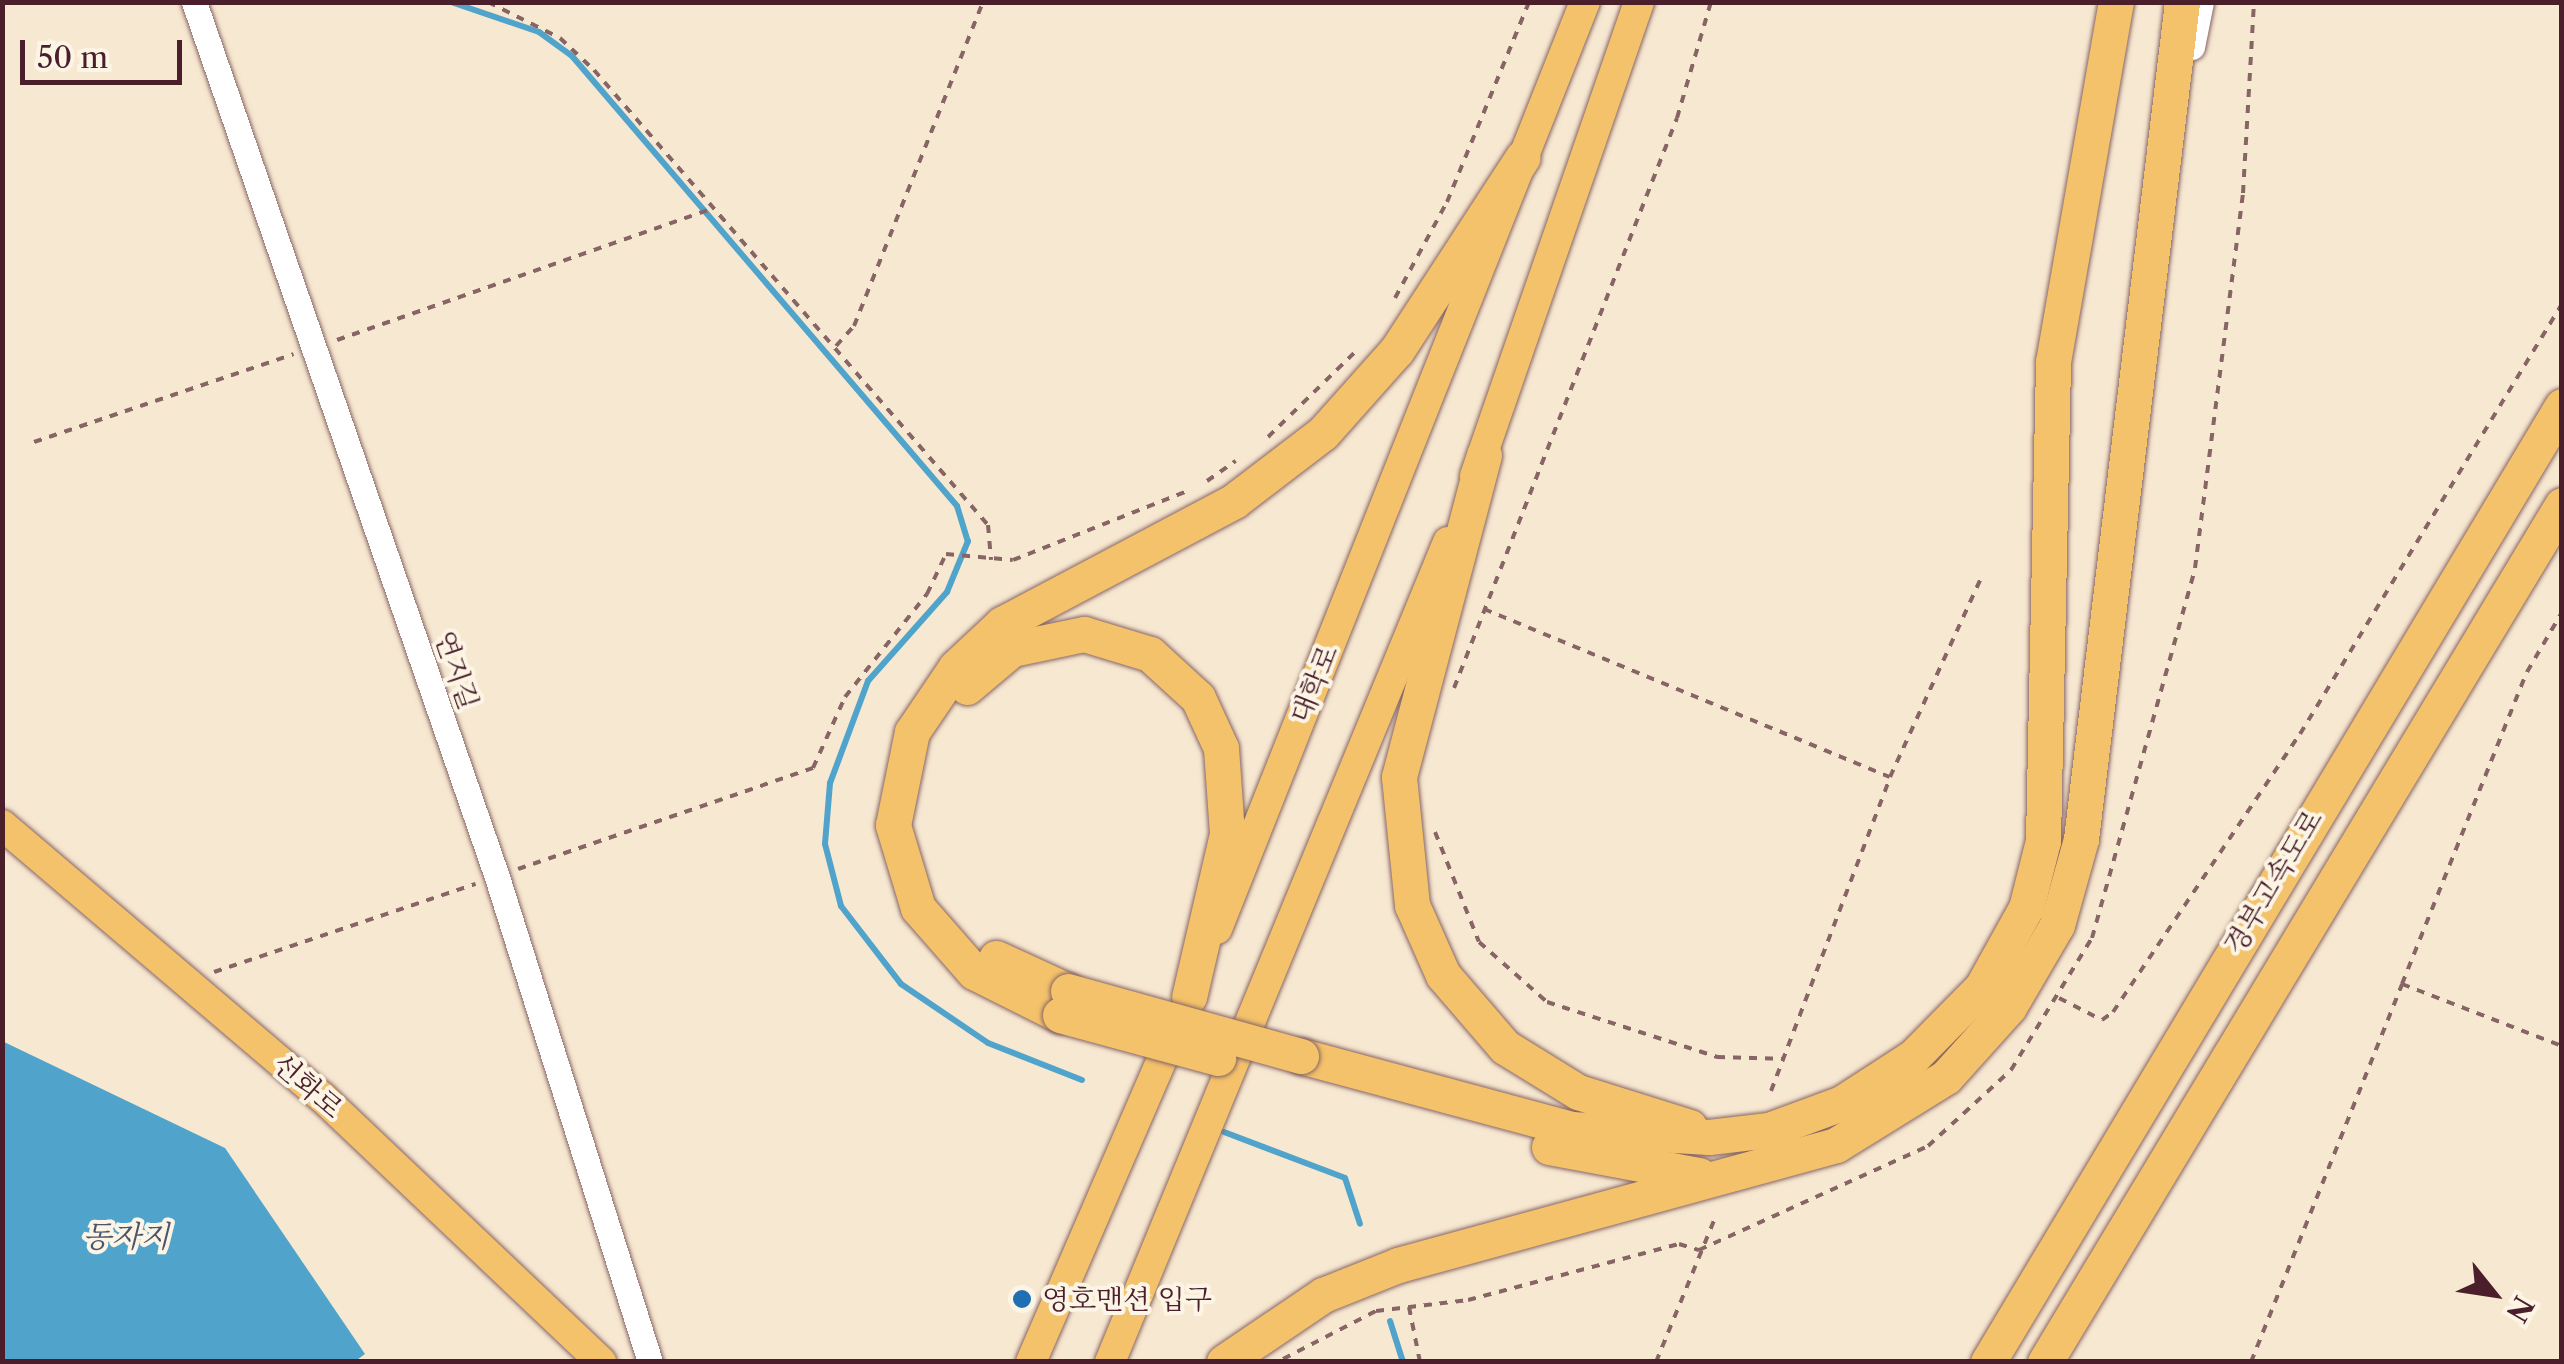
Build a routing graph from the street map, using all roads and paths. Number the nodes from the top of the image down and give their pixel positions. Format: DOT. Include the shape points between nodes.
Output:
graph roads {
  1 [pos="194,2"];
  2 [pos="488,2"];
  3 [pos="983,2"];
  4 [pos="1529,2"];
  5 [pos="1585,2"];
  6 [pos="1638,2"];
  7 [pos="1711,2"];
  8 [pos="2116,2"];
  9 [pos="2182,2"];
  10 [pos="2201,2"];
  11 [pos="2254,2"];
  12 [pos="1523,157"];
  13 [pos="713,209"];
  14 [pos="2156,224"];
  15 [pos="2562,304"];
  16 [pos="1386,314"];
  17 [pos="1364,342"];
  18 [pos="835,346"];
  19 [pos="314,347"];
  20 [pos="2562,406"];
  21 [pos="34,442"];
  22 [pos="1261,444"];
  23 [pos="1246,454"];
  24 [pos="1484,455"];
  25 [pos="2562,504"];
  26 [pos="991,560"];
  27 [pos="1980,580"];
  28 [pos="1484,609"];
  29 [pos="2562,612"];
  30 [pos="1448,702"];
  31 [pos="1890,777"];
  32 [pos="1432,821"];
  33 [pos="2,825"];
  34 [pos="496,877"];
  35 [pos="188,982"];
  36 [pos="2402,984"];
  37 [pos="1188,997"];
  38 [pos="2059,998"];
  39 [pos="1064,1003"];
  40 [pos="2562,1046"];
  41 [pos="1783,1059"];
  42 [pos="1296,1067"];
  43 [pos="1771,1091"];
  44 [pos="1755,1132"];
  45 [pos="1755,1168"];
  46 [pos="1716,1216"];
  47 [pos="1699,1250"];
  48 [pos="1408,1308"];
  49 [pos="600,1362"];
  50 [pos="650,1362"];
  51 [pos="1032,1362"];
  52 [pos="1110,1362"];
  53 [pos="1224,1362"];
  54 [pos="1278,1362"];
  55 [pos="1420,1362"];
  56 [pos="1656,1362"];
  57 [pos="1988,1362"];
  58 [pos="2045,1362"];
  59 [pos="2251,1362"];
  1 -- 19 [label="street, 연지길"];
  2 -- 13 [label="path" via="560,38"];
  3 -- 18 [label="path" via="854,326"];
  4 -- 16 [label="path" via="1447,202"];
  5 -- 12 [label="main road, 대학로"];
  6 -- 24 [label="main road"];
  7 -- 28 [label="path" via="1677,118"];
  8 -- 44 [label="highway" via="2053,362 2046,796 2032,888 1990,976 1934,1038 1842,1103"];
  9 -- 14 [label="highway"];
  10 -- 14 [label="street"];
  11 -- 38 [label="path" via="2243,193 2195,568 2092,938"];
  12 -- 37 [label="main road, 대학로"];
  12 -- 39 [label="highway" via="1397,350 1323,433 1234,501 1002,624 956,667 912,732 893,825 918,908 974,972"];
  13 -- 18 [label="path"];
  13 -- 19 [label="path"];
  14 -- 45 [label="highway" via="2094,757 2057,925 2010,1007 1946,1077 1855,1136"];
  15 -- 38 [label="path" via="2300,734 2113,1012 2102,1020"];
  17 -- 22 [label="path"];
  18 -- 26 [label="path" via="988,525"];
  19 -- 21 [label="path"];
  19 -- 34 [label="street, 연지길"];
  20 -- 57 [label="highway, 경부고속도로"];
  23 -- 26 [label="path" via="1200,486 1013,560"];
  24 -- 44 [label="highway" via="1399,776 1402,864 1426,944 1479,1020 1546,1075 1654,1118"];
  24 -- 52 [label="main road"];
  25 -- 58 [label="highway, 경부고속도로"];
  26 -- 34 [label="path" via="956,551 865,667 813,768"];
  27 -- 31 [label="path"];
  28 -- 30 [label="path"];
  28 -- 31 [label="path"];
  29 -- 36 [label="path" via="2526,672"];
  31 -- 41 [label="path"];
  32 -- 41 [label="path" via="1478,942 1547,1002 1717,1057"];
  33 -- 35 [label="main road, 선화로"];
  34 -- 35 [label="path"];
  34 -- 50 [label="street, 연지길"];
  35 -- 49 [label="main road, 선화로"];
  36 -- 40 [label="path"];
  36 -- 59 [label="path"];
  37 -- 39 [label="highway" via="1224,862 1221,748 1175,672 1134,647 1084,634 1012,650 965,688 928,750 915,818 927,871 959,925"];
  37 -- 51 [label="main road, 대학로"];
  38 -- 47 [label="path" via="2011,1070 1928,1146"];
  39 -- 42 [label="highway, bridge"];
  41 -- 43 [label="path"];
  42 -- 44 [label="highway" via="1596,1134"];
  42 -- 45 [label="highway" via="1636,1168"];
  45 -- 53 [label="highway" via="1371,1275"];
  46 -- 47 [label="path"];
  47 -- 48 [label="path" via="1680,1244"];
  47 -- 56 [label="path"];
  48 -- 54 [label="path" via="1339,1324"];
  48 -- 55 [label="path"];
}
